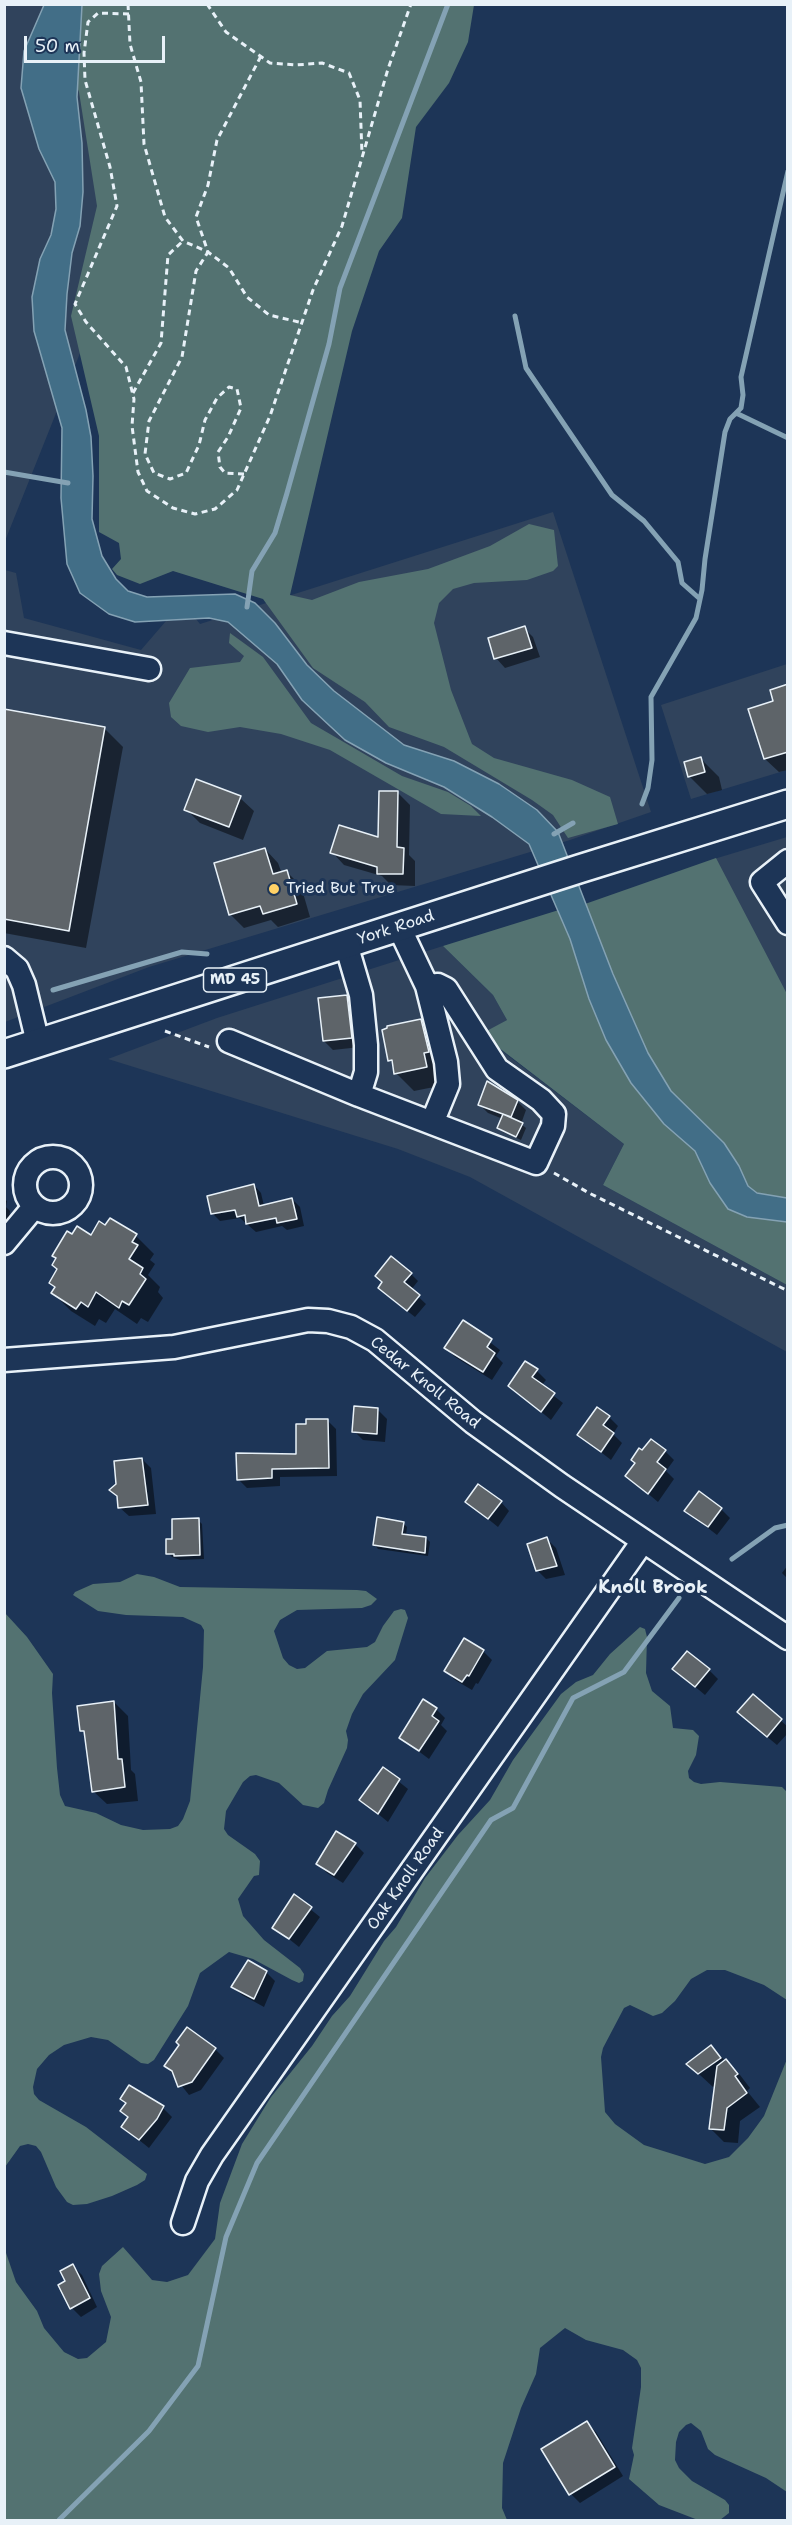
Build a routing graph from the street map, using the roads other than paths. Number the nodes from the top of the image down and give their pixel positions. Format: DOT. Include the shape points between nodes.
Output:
graph roads {
  1 [pos="4,643"];
  2 [pos="149,669"];
  3 [pos="786,810"];
  4 [pos="788,861"];
  5 [pos="788,923"];
  6 [pos="399,927"];
  7 [pos="346,944"];
  8 [pos="4,958"];
  9 [pos="427,986"];
  10 [pos="230,1041"];
  11 [pos="38,1043"];
  12 [pos="4,1054"];
  13 [pos="358,1095"];
  14 [pos="432,1123"];
  15 [pos="34,1207"];
  16 [pos="4,1243"];
  17 [pos="4,1360"];
  18 [pos="643,1541"];
  19 [pos="788,1638"];
  20 [pos="183,2223"];
  1 -- 2 [label="street"];
  3 -- 6 [label="main road, York Road / MD 45" via="579,869"];
  4 -- 5 [label="street" via="762,882"];
  6 -- 7 [label="main road, York Road / MD 45"];
  6 -- 9 [label="street"];
  7 -- 11 [label="main road, York Road / MD 45"];
  7 -- 13 [label="street" via="361,995 366,1045 366,1072"];
  8 -- 11 [label="street" via="17,969 24,985"];
  9 -- 14 [label="street" via="449,1079"];
  9 -- 14 [label="street" via="446,989 497,1069 554,1114 553,1126 536,1163"];
  10 -- 13 [label="street"];
  11 -- 12 [label="main road, York Road / MD 45"];
  13 -- 14 [label="street"];
  15 -- 16 [label="street"];
  17 -- 18 [label="street, Cedar Knoll Road" via="174,1347 308,1320 351,1327 375,1340 473,1422"];
  18 -- 19 [label="street, Cedar Knoll Road"];
  18 -- 20 [label="street, Oak Knoll Road" via="212,2155 197,2181"];
}
